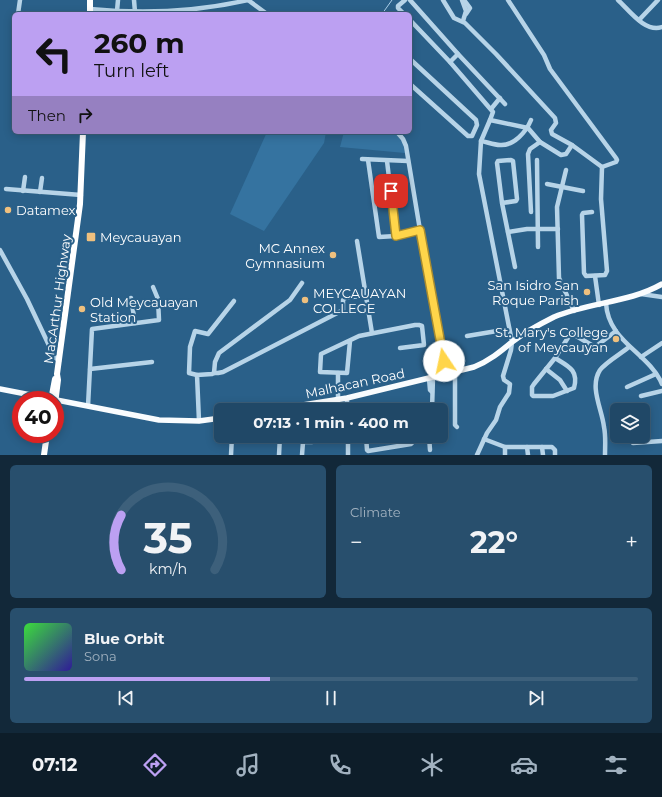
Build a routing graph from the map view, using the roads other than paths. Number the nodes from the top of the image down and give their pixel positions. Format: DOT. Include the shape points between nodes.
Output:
graph roads {
  1 [pos="20,0"];
  2 [pos="90,0"];
  3 [pos="118,0"];
  4 [pos="134,0"];
  5 [pos="248,0"];
  6 [pos="405,0"];
  7 [pos="410,0"];
  8 [pos="443,0"];
  9 [pos="463,0"];
  10 [pos="508,0"];
  11 [pos="618,0"];
  12 [pos="658,0"];
  13 [pos="18,12"];
  14 [pos="90,12"];
  15 [pos="117,12"];
  16 [pos="134,12"];
  17 [pos="171,12"];
  18 [pos="264,12"];
  19 [pos="402,12"];
  20 [pos="639,20"];
  21 [pos="463,21"];
  22 [pos="412,22"];
  23 [pos="662,27"];
  24 [pos="458,54"];
  25 [pos="412,61"];
  26 [pos="450,62"];
  27 [pos="412,86"];
  28 [pos="500,98"];
  29 [pos="505,104"];
  30 [pos="491,109"];
  31 [pos="490,120"];
  32 [pos="531,120"];
  33 [pos="528,128"];
  34 [pos="83,134"];
  35 [pos="398,134"];
  36 [pos="481,141"];
  37 [pos="540,142"];
  38 [pos="572,145"];
  39 [pos="362,160"];
  40 [pos="368,160"];
  41 [pos="537,160"];
  42 [pos="387,161"];
  43 [pos="408,161"];
  44 [pos="602,167"];
  45 [pos="566,170"];
  46 [pos="24,176"];
  47 [pos="42,178"];
  48 [pos="547,184"];
  49 [pos="562,186"];
  50 [pos="6,189"];
  51 [pos="23,191"];
  52 [pos="583,191"];
  53 [pos="40,192"];
  54 [pos="81,195"];
  55 [pos="502,203"];
  56 [pos="531,212"];
  57 [pos="592,212"];
  58 [pos="537,228"];
  59 [pos="558,229"];
  60 [pos="420,230"];
  61 [pos="508,232"];
  62 [pos="396,236"];
  63 [pos="357,241"];
  64 [pos="538,247"];
  65 [pos="0,250"];
  66 [pos="515,267"];
  67 [pos="595,276"];
  68 [pos="302,283"];
  69 [pos="662,284"];
  70 [pos="153,287"];
  71 [pos="641,294"];
  72 [pos="366,295"];
  73 [pos="662,297"];
  74 [pos="131,298"];
  75 [pos="234,301"];
  76 [pos="606,303"];
  77 [pos="600,305"];
  78 [pos="574,311"];
  79 [pos="135,324"];
  80 [pos="509,329"];
  81 [pos="616,331"];
  82 [pos="372,333"];
  83 [pos="467,336"];
  84 [pos="350,341"];
  85 [pos="512,342"];
  86 [pos="662,343"];
  87 [pos="629,347"];
  88 [pos="400,348"];
  89 [pos="641,357"];
  90 [pos="555,358"];
  91 [pos="59,361"];
  92 [pos="152,362"];
  93 [pos="90,369"];
  94 [pos="546,369"];
  95 [pos="455,371"];
  96 [pos="214,373"];
  97 [pos="338,373"];
  98 [pos="447,374"];
  99 [pos="656,374"];
  100 [pos="197,375"];
  101 [pos="431,377"];
  102 [pos="662,384"];
  103 [pos="627,387"];
  104 [pos="0,389"];
  105 [pos="55,391"];
  106 [pos="567,391"];
  107 [pos="662,391"];
  108 [pos="12,392"];
  109 [pos="641,396"];
  110 [pos="347,398"];
  111 [pos="338,400"];
  112 [pos="64,403"];
  113 [pos="322,403"];
  114 [pos="347,403"];
  115 [pos="432,403"];
  116 [pos="88,406"];
  117 [pos="214,419"];
  118 [pos="199,421"];
  119 [pos="457,427"];
  120 [pos="484,439"];
  121 [pos="662,441"];
  122 [pos="650,442"];
  123 [pos="46,443"];
  124 [pos="50,443"];
  125 [pos="232,443"];
  126 [pos="280,443"];
  127 [pos="303,443"];
  128 [pos="348,443"];
  129 [pos="366,443"];
  130 [pos="413,443"];
  131 [pos="430,443"];
  132 [pos="505,447"];
  133 [pos="527,447"];
  134 [pos="542,447"];
  135 [pos="430,450"];
  136 [pos="44,455"];
  137 [pos="48,455"];
  138 [pos="231,455"];
  139 [pos="279,455"];
  140 [pos="302,455"];
  141 [pos="348,455"];
  142 [pos="477,455"];
  143 [pos="505,455"];
  144 [pos="528,455"];
  145 [pos="543,455"];
  146 [pos="555,455"];
  147 [pos="605,455"];
  1 -- 13 [label="street"];
  2 -- 14 [label="highway"];
  3 -- 15 [label="street"];
  4 -- 16 [label="street"];
  5 -- 17 [label="street"];
  5 -- 18 [label="street"];
  6 -- 19 [label="street" via="398,6"];
  7 -- 24 [label="street"];
  8 -- 21 [label="street" via="454,18"];
  9 -- 21 [label="street" via="466,11"];
  10 -- 44 [label="street" via="544,55 550,69 616,158 616,162"];
  11 -- 20 [label="street"];
  12 -- 20 [label="street"];
  14 -- 15 [label="street"];
  15 -- 16 [label="street"];
  20 -- 23 [label="street" via="654,28"];
  21 -- 38 [label="street" via="555,118 552,134"];
  22 -- 26 [label="street"];
  24 -- 26 [label="street"];
  24 -- 28 [label="street"];
  25 -- 27 [label="street" via="476,120 477,125 472,136 468,136"];
  26 -- 30 [label="street"];
  28 -- 29 [label="street"];
  28 -- 30 [label="street"];
  30 -- 31 [label="street" via="494,112"];
  31 -- 33 [label="street"];
  31 -- 36 [label="street"];
  32 -- 33 [label="street"];
  33 -- 36 [label="street" via="509,143 501,145"];
  33 -- 37 [label="street"];
  34 -- 54 [label="highway, MacArthur Highway"];
  35 -- 43 [label="street" via="405,144"];
  36 -- 80 [label="street" via="479,174"];
  37 -- 38 [label="street" via="564,155"];
  37 -- 56 [label="street" via="528,154"];
  38 -- 44 [label="street"];
  39 -- 40 [label="street"];
  40 -- 42 [label="street"];
  40 -- 62 [label="street" via="378,236"];
  41 -- 58 [label="street"];
  42 -- 43 [label="street"];
  42 -- 62 [label="street"];
  43 -- 60 [label="street"];
  44 -- 67 [label="street" via="601,199 607,271"];
  45 -- 49 [label="street"];
  46 -- 51 [label="street"];
  47 -- 53 [label="street"];
  48 -- 49 [label="street"];
  49 -- 52 [label="street"];
  49 -- 59 [label="street" via="557,207"];
  50 -- 51 [label="street"];
  51 -- 53 [label="street"];
  53 -- 54 [label="street"];
  54 -- 91 [label="highway, MacArthur Highway"];
  55 -- 55 [label="street" via="497,162 511,160 517,199"];
  55 -- 61 [label="street"];
  57 -- 67 [label="street" via="585,212 582,215 584,273 586,276"];
  58 -- 59 [label="street"];
  58 -- 61 [label="street"];
  58 -- 64 [label="street"];
  59 -- 78 [label="street" via="559,278"];
  60 -- 62 [label="street"];
  60 -- 98 [label="street"];
  61 -- 66 [label="street"];
  63 -- 72 [label="street"];
  65 -- 91 [label="street" via="54,356"];
  67 -- 77 [label="street"];
  68 -- 96 [label="street" via="290,300 219,353"];
  69 -- 71 [label="main road, Malhacan Road"];
  70 -- 79 [label="street" via="158,299 159,318"];
  71 -- 73 [label="street"];
  71 -- 76 [label="main road, Malhacan Road"];
  72 -- 82 [label="street"];
  72 -- 96 [label="street" via="344,298 343,310 223,372"];
  74 -- 79 [label="street"];
  75 -- 100 [label="street" via="208,334 195,331 190,347 189,374"];
  76 -- 77 [label="main road, Malhacan Road"];
  76 -- 81 [label="street" via="606,313"];
  77 -- 78 [label="main road, Malhacan Road"];
  78 -- 85 [label="main road, Malhacan Road" via="540,324"];
  79 -- 93 [label="street" via="92,329"];
  80 -- 83 [label="street"];
  80 -- 85 [label="street"];
  81 -- 87 [label="street"];
  81 -- 90 [label="street" via="595,347 571,333"];
  82 -- 84 [label="street"];
  82 -- 88 [label="street" via="422,326 424,345"];
  84 -- 97 [label="street" via="348,372"];
  84 -- 97 [label="street" via="320,356 320,372"];
  85 -- 95 [label="main road, Malhacan Road" via="484,363"];
  85 -- 120 [label="street" via="503,376 510,384 510,388 496,420"];
  86 -- 89 [label="street"];
  87 -- 89 [label="street"];
  87 -- 147 [label="street" via="601,369 597,377 597,394 605,428"];
  89 -- 99 [label="street"];
  90 -- 94 [label="street"];
  90 -- 106 [label="street" via="574,372 575,386"];
  91 -- 105 [label="highway, MacArthur Highway"];
  92 -- 93 [label="street"];
  93 -- 116 [label="street"];
  94 -- 106 [label="street" via="560,380"];
  94 -- 106 [label="street" via="532,387 532,395 553,396"];
  95 -- 98 [label="main road, Malhacan Road"];
  95 -- 119 [label="street"];
  96 -- 100 [label="street"];
  97 -- 111 [label="street"];
  98 -- 101 [label="main road, Malhacan Road"];
  99 -- 102 [label="street"];
  99 -- 103 [label="street"];
  100 -- 118 [label="street"];
  101 -- 110 [label="main road, Malhacan Road"];
  101 -- 115 [label="street"];
  104 -- 108 [label="main road"];
  107 -- 109 [label="street"];
  110 -- 111 [label="main road, Malhacan Road"];
  110 -- 114 [label="street"];
  111 -- 113 [label="main road, Malhacan Road"];
  112 -- 116 [label="main road"];
  116 -- 118 [label="main road" via="159,420"];
  117 -- 118 [label="main road"];
  120 -- 132 [label="street"];
  120 -- 142 [label="street"];
  121 -- 122 [label="street"];
  123 -- 136 [label="highway"];
  124 -- 137 [label="highway"];
  125 -- 138 [label="street"];
  126 -- 139 [label="street"];
  127 -- 140 [label="street"];
  128 -- 141 [label="street"];
  129 -- 130 [label="street" via="368,451"];
  131 -- 135 [label="street"];
  132 -- 133 [label="street"];
  132 -- 143 [label="street"];
  133 -- 134 [label="street"];
  133 -- 144 [label="street"];
  134 -- 145 [label="street"];
  134 -- 146 [label="street" via="552,447"];
}
